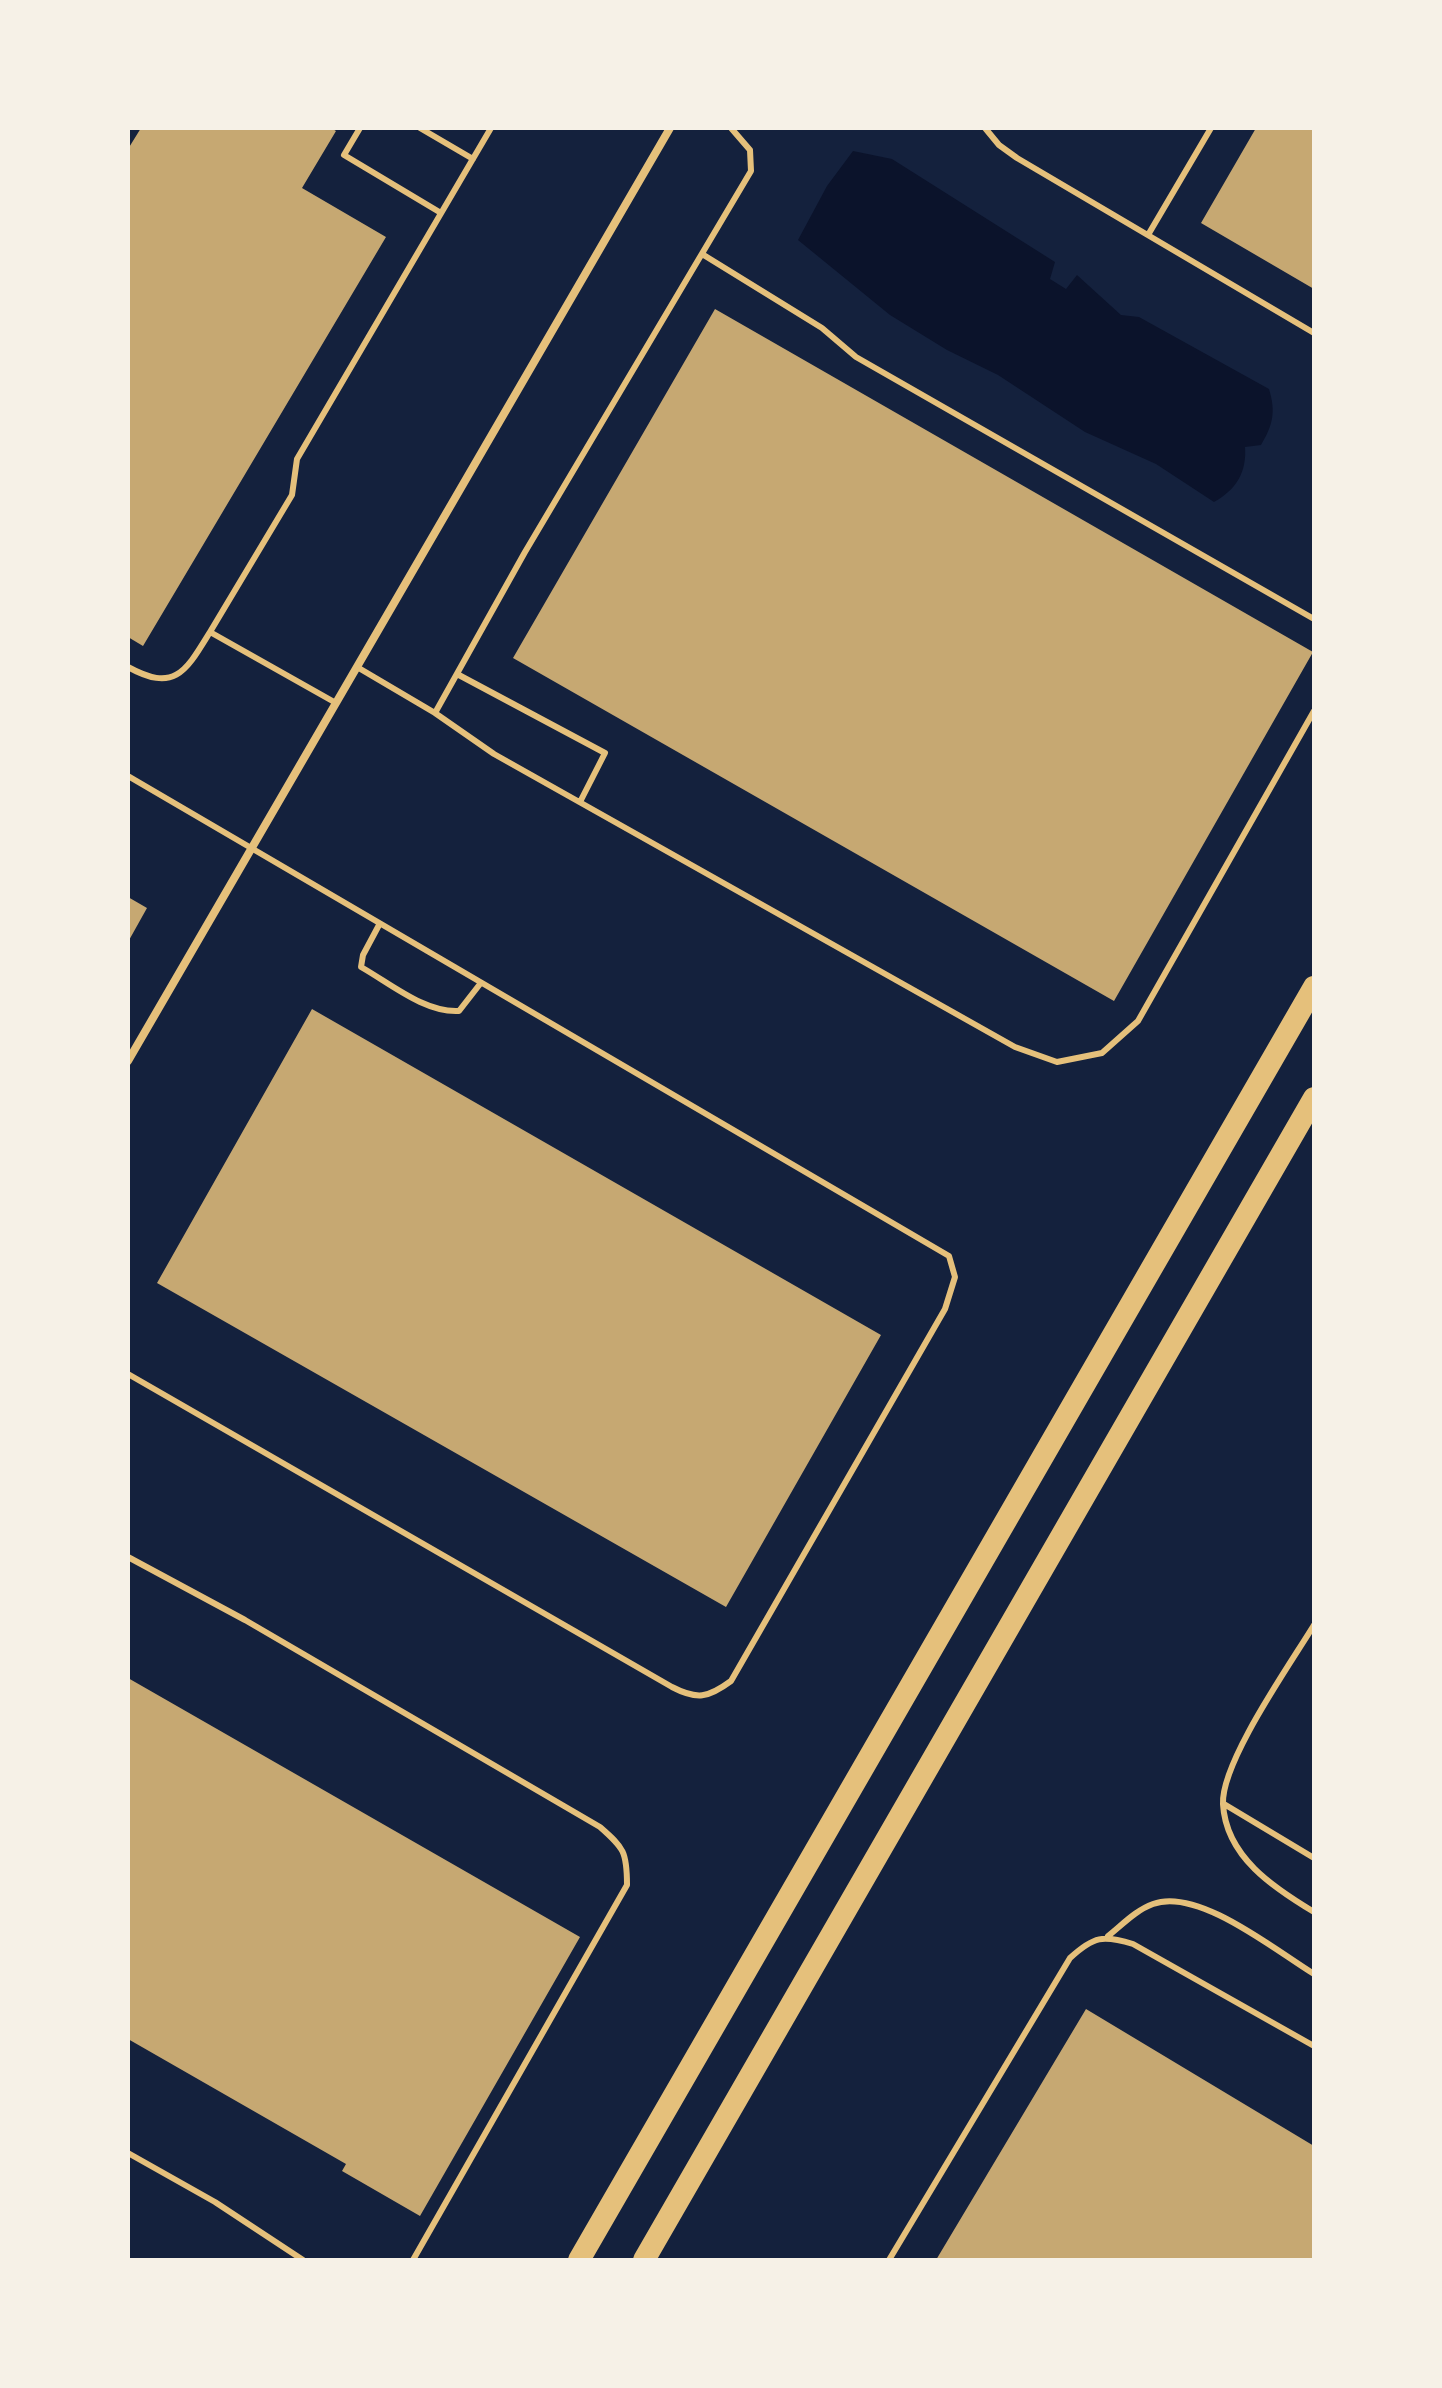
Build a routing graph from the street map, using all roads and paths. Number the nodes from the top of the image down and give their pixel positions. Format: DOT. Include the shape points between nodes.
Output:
graph roads {
  1 [pos="360,128"];
  2 [pos="420,128"];
  3 [pos="491,128"];
  4 [pos="670,128"];
  5 [pos="731,128"];
  6 [pos="985,128"];
  7 [pos="1211,128"];
  8 [pos="473,159"];
  9 [pos="441,213"];
  10 [pos="1148,235"];
  11 [pos="702,254"];
  12 [pos="1314,333"];
  13 [pos="1314,619"];
  14 [pos="210,632"];
  15 [pos="128,667"];
  16 [pos="357,667"];
  17 [pos="457,674"];
  18 [pos="336,703"];
  19 [pos="1314,711"];
  20 [pos="435,713"];
  21 [pos="128,776"];
  22 [pos="580,802"];
  23 [pos="253,847"];
  24 [pos="379,925"];
  25 [pos="480,984"];
  26 [pos="1314,987"];
  27 [pos="128,1061"];
  28 [pos="1314,1098"];
  29 [pos="128,1374"];
  30 [pos="128,1557"];
  31 [pos="1314,1625"];
  32 [pos="1223,1804"];
  33 [pos="1314,1858"];
  34 [pos="1314,1912"];
  35 [pos="1107,1936"];
  36 [pos="1314,1974"];
  37 [pos="1314,2046"];
  38 [pos="128,2153"];
  39 [pos="303,2260"];
  40 [pos="413,2260"];
  41 [pos="579,2260"];
  42 [pos="644,2260"];
  43 [pos="889,2260"];
  1 -- 9 [label="lane" via="344,155"];
  2 -- 8 [label="lane"];
  3 -- 8 [label="lane"];
  4 -- 16 [label="street"];
  5 -- 11 [label="lane" via="750,150 751,171"];
  6 -- 10 [label="lane" via="1017,158"];
  7 -- 10 [label="lane"];
  8 -- 9 [label="lane"];
  9 -- 14 [label="lane" via="297,459 292,495"];
  10 -- 12 [label="lane"];
  11 -- 13 [label="lane" via="812,321 856,357"];
  11 -- 17 [label="lane"];
  14 -- 15 [label="lane" via="174,679 154,680"];
  14 -- 18 [label="lane"];
  16 -- 18 [label="street"];
  16 -- 20 [label="lane"];
  17 -- 20 [label="lane"];
  17 -- 22 [label="lane" via="605,753"];
  18 -- 23 [label="street"];
  19 -- 22 [label="lane" via="1138,1021 1102,1053 1057,1062 1015,1047"];
  20 -- 22 [label="lane" via="494,754"];
  21 -- 23 [label="lane"];
  23 -- 24 [label="lane"];
  23 -- 27 [label="street"];
  24 -- 25 [label="lane"];
  24 -- 25 [label="lane" via="361,967 384,981 441,1012 459,1011"];
  25 -- 29 [label="lane" via="949,1256 955,1277 945,1309 731,1681 711,1696 692,1697"];
  26 -- 41 [label="highway"];
  28 -- 42 [label="highway"];
  30 -- 40 [label="lane" via="600,1827 627,1858 627,1885"];
  31 -- 32 [label="lane" via="1256,1720 1229,1776"];
  32 -- 33 [label="lane"];
  32 -- 34 [label="lane" via="1245,1859 1270,1886"];
  35 -- 36 [label="lane" via="1154,1903 1182,1900 1215,1913"];
  35 -- 37 [label="lane" via="1133,1944"];
  35 -- 43 [label="lane" via="1070,1958"];
  38 -- 39 [label="lane"];
}
